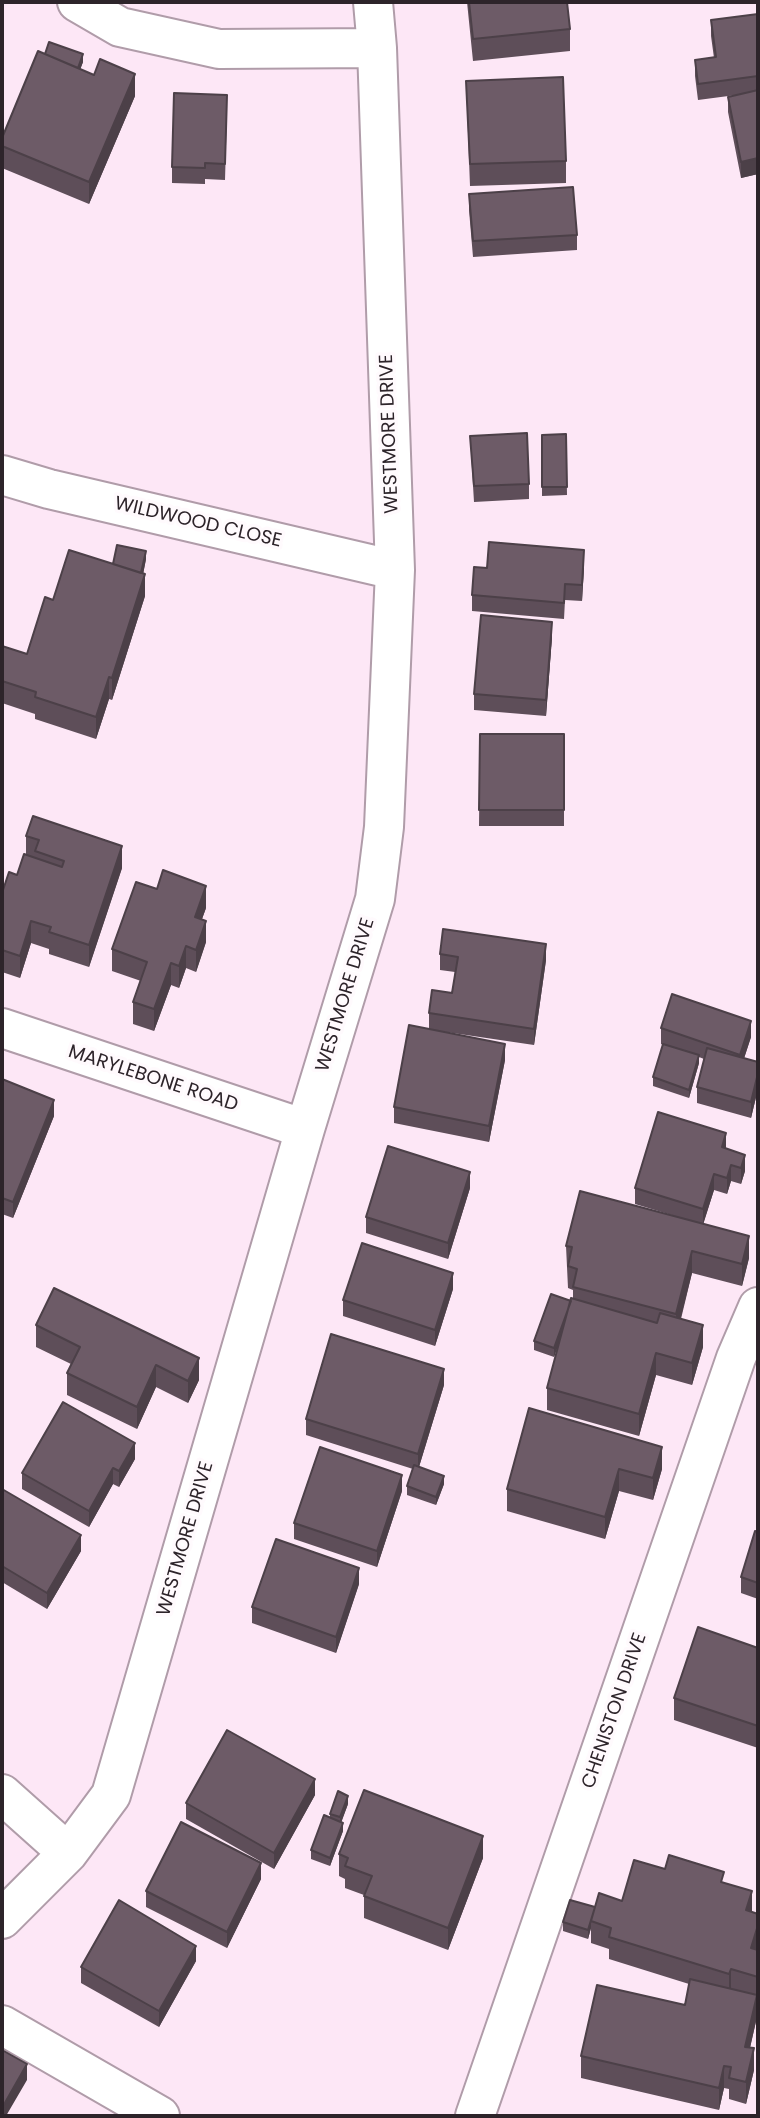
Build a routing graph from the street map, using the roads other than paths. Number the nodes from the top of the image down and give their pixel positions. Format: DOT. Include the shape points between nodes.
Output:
graph roads {
  1 [pos="77,2"];
  2 [pos="373,2"];
  3 [pos="377,48"];
  4 [pos="2,475"];
  5 [pos="395,570"];
  6 [pos="2,1028"];
  7 [pos="305,1129"];
  8 [pos="758,1307"];
  9 [pos="2,1794"];
  10 [pos="68,1853"];
  11 [pos="2,1919"];
  12 [pos="2,2025"];
  13 [pos="160,2116"];
  14 [pos="475,2116"];
  1 -- 3 [label="street" via="120,27 219,50"];
  2 -- 3 [label="street, WESTMORE DRIVE"];
  3 -- 5 [label="street, WESTMORE DRIVE"];
  4 -- 5 [label="street, WILDWOOD CLOSE"];
  5 -- 7 [label="street, WESTMORE DRIVE" via="384,827 375,899"];
  6 -- 7 [label="street, MARYLEBONE ROAD"];
  7 -- 10 [label="street, WESTMORE DRIVE" via="111,1795"];
  8 -- 14 [label="street, CHENISTON DRIVE" via="736,1358"];
  9 -- 10 [label="street"];
  10 -- 11 [label="street, WESTMORE DRIVE"];
  12 -- 13 [label="street"];
}
